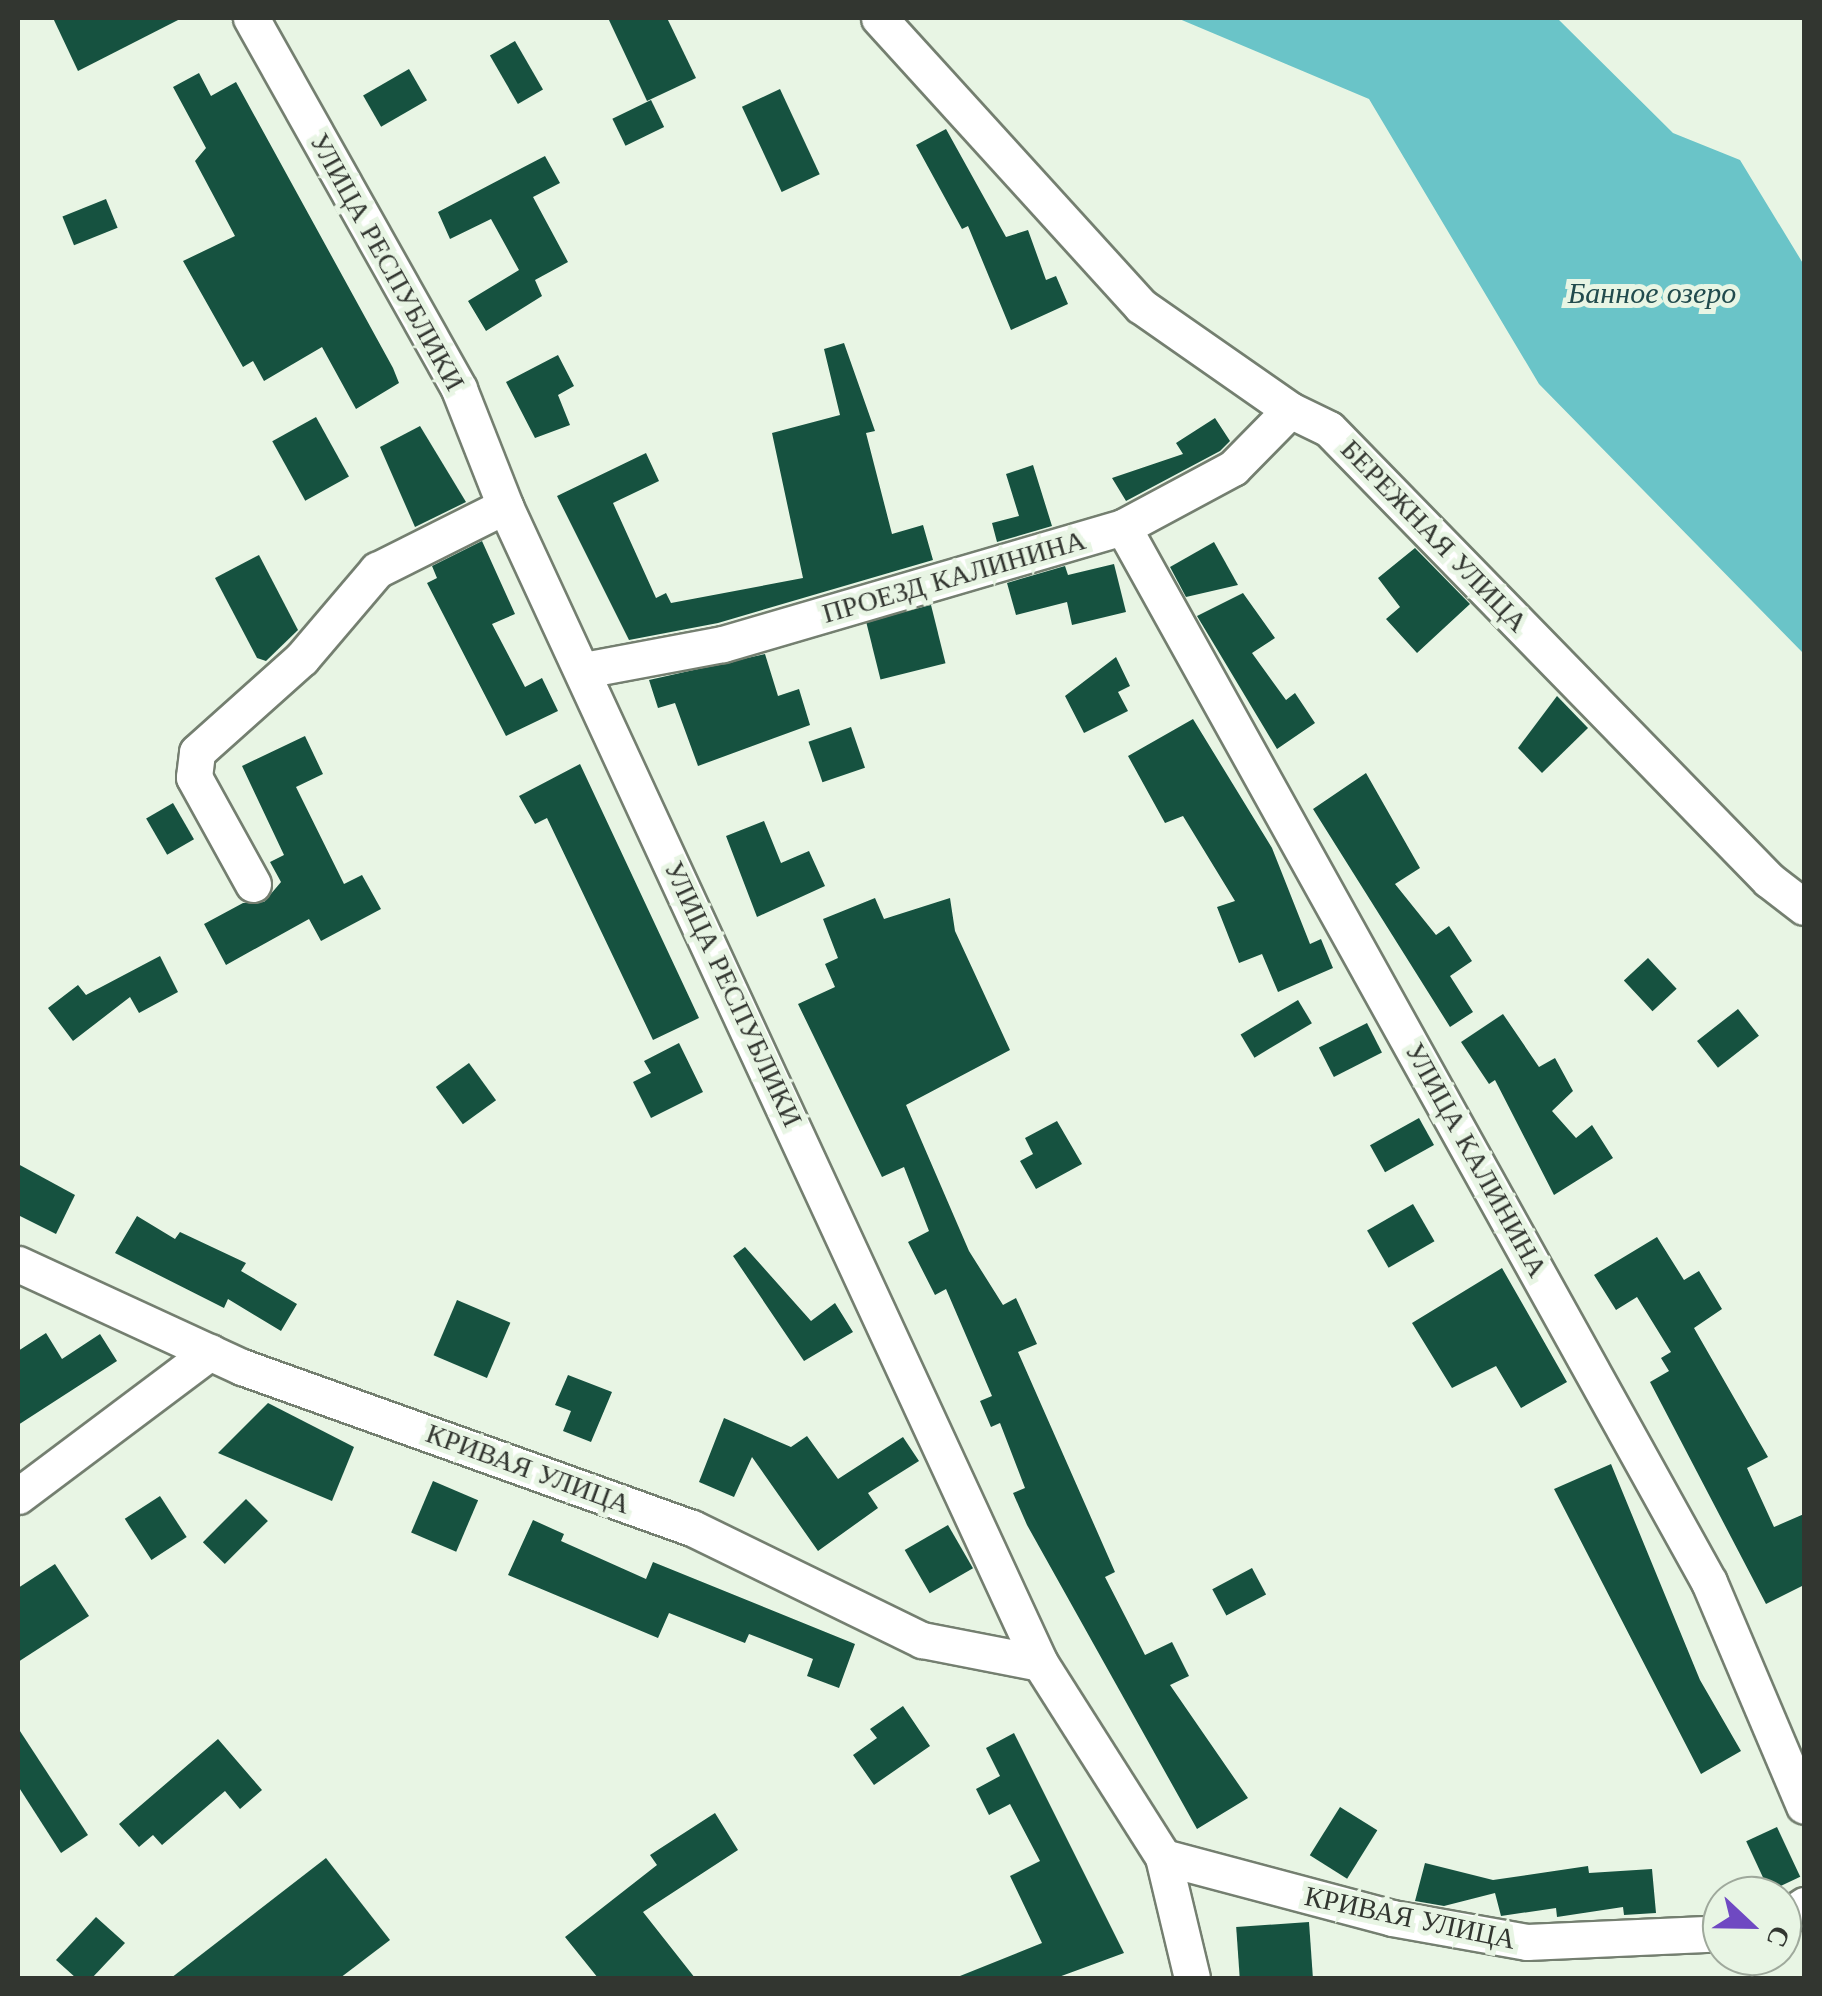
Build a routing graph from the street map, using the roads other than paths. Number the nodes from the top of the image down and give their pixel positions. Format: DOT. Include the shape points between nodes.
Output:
graph roads {
  1 [pos="251,18"];
  2 [pos="879,18"];
  3 [pos="1290,410"];
  4 [pos="505,506"];
  5 [pos="1123,527"];
  6 [pos="584,670"];
  7 [pos="253,884"];
  8 [pos="1804,907"];
  9 [pos="18,1264"];
  10 [pos="210,1352"];
  11 [pos="18,1496"];
  12 [pos="1040,1662"];
  13 [pos="1804,1806"];
  14 [pos="1163,1857"];
  15 [pos="1702,1934"];
  16 [pos="1192,1978"];
  1 -- 4 [label="street, УЛИЦА РЕСПУБЛИКИ" via="460,389"];
  2 -- 3 [label="street, БЕРЕЖНАЯ УЛИЦА" via="1141,306"];
  3 -- 5 [label="street, ПРОЕЗД КАЛИНИНА" via="1233,468"];
  3 -- 8 [label="street, БЕРЕЖНАЯ УЛИЦА" via="1329,428 1769,880"];
  4 -- 6 [label="street, УЛИЦА РЕСПУБЛИКИ"];
  4 -- 7 [label="street" via="377,570 302,658 197,752 194,777"];
  5 -- 6 [label="street, ПРОЕЗД КАЛИНИНА" via="723,644"];
  5 -- 13 [label="street, УЛИЦА КАЛИНИНА" via="1709,1582"];
  6 -- 12 [label="street, УЛИЦА РЕСПУБЛИКИ"];
  9 -- 10 [label="street, КРИВАЯ УЛИЦА"];
  10 -- 11 [label="street"];
  10 -- 12 [label="street, КРИВАЯ УЛИЦА" via="692,1528 922,1640"];
  12 -- 14 [label="street, УЛИЦА РЕСПУБЛИКИ"];
  14 -- 15 [label="street, КРИВАЯ УЛИЦА" via="1392,1918 1527,1942"];
  14 -- 16 [label="street, УЛИЦА РЕСПУБЛИКИ"];
}
